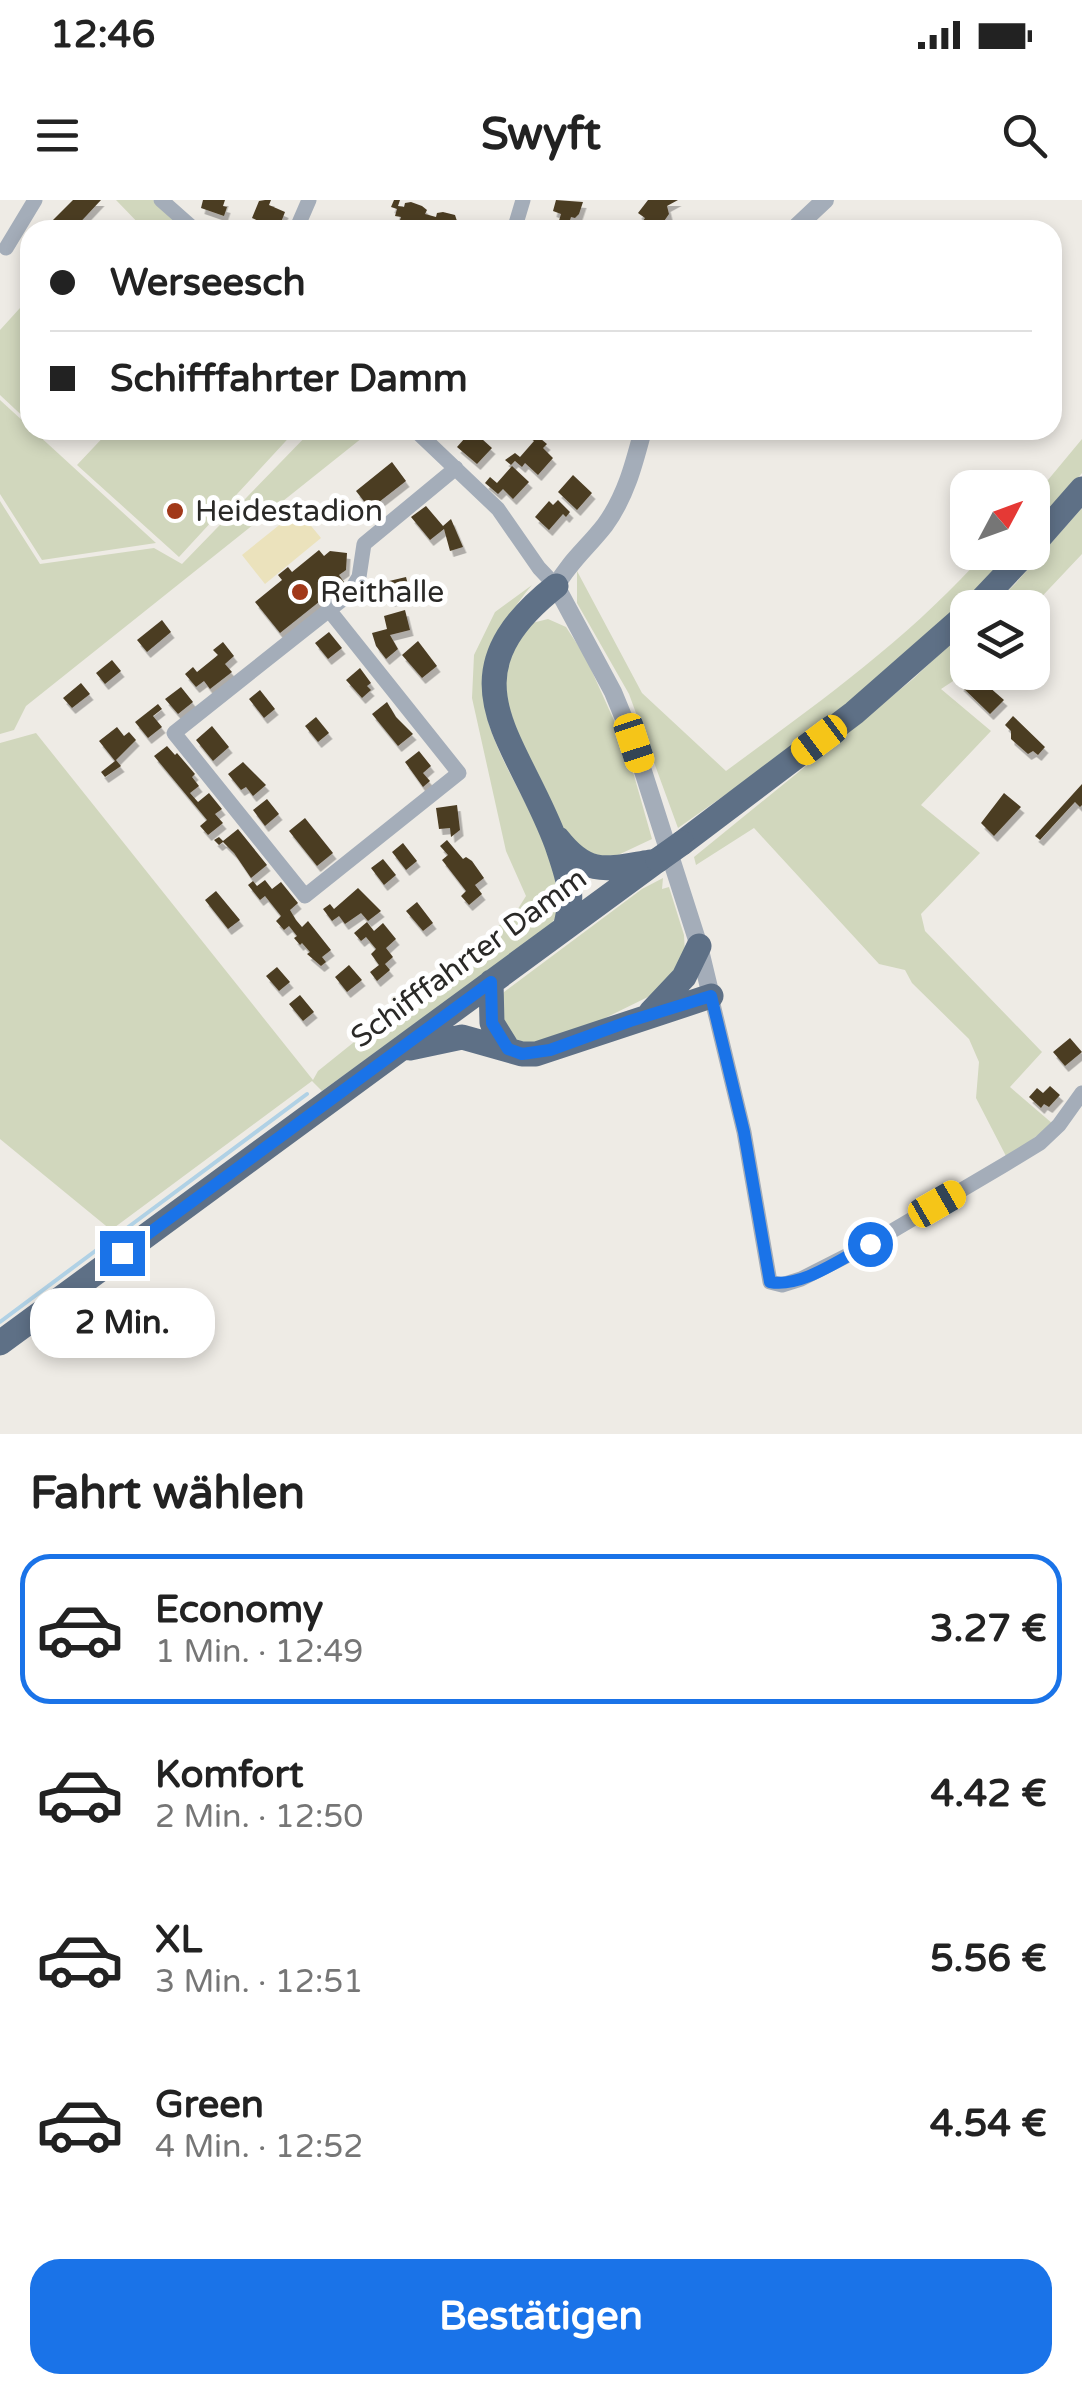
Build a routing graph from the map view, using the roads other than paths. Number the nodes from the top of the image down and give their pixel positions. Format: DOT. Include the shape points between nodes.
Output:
graph roads {
  1 [pos="161,200"];
  2 [pos="825,200"];
  3 [pos="183,220"];
  4 [pos="804,220"];
  5 [pos="20,226"];
  6 [pos="6,248"];
  7 [pos="426,440"];
  8 [pos="640,440"];
  9 [pos="456,468"];
  10 [pos="1082,489"];
  11 [pos="1050,525"];
  12 [pos="1009,570"];
  13 [pos="556,586"];
  14 [pos="991,590"];
  15 [pos="330,610"];
  16 [pos="950,630"];
  17 [pos="552,831"];
  18 [pos="658,860"];
  19 [pos="565,928"];
  20 [pos="699,946"];
  21 [pos="491,982"];
  22 [pos="711,996"];
  23 [pos="647,1015"];
  24 [pos="508,1049"];
  25 [pos="396,1052"];
  26 [pos="1082,1093"];
  27 [pos="0,1343"];
  1 -- 3 [label="street"];
  2 -- 4 [label="street"];
  5 -- 6 [label="street"];
  7 -- 9 [label="street"];
  8 -- 13 [label="street" via="618,505"];
  9 -- 13 [label="street" via="498,509"];
  9 -- 15 [label="street" via="364,544 355,587"];
  10 -- 11 [label="highway"];
  12 -- 14 [label="highway"];
  13 -- 17 [label="highway" via="512,627 496,662 493,694"];
  13 -- 20 [label="street" via="634,743"];
  15 -- 15 [label="street" via="174,733 305,896 459,773"];
  16 -- 18 [label="highway, Schifffahrter Damm, bridge" via="854,713"];
  17 -- 18 [label="highway" via="579,862 596,869"];
  17 -- 19 [label="highway" via="572,895"];
  18 -- 19 [label="highway, Schifffahrter Damm"];
  19 -- 21 [label="highway, Schifffahrter Damm"];
  20 -- 22 [label="street"];
  20 -- 23 [label="highway" via="684,977"];
  21 -- 24 [label="highway" via="492,1023"];
  21 -- 25 [label="highway, Schifffahrter Damm"];
  22 -- 23 [label="highway"];
  22 -- 26 [label="street" via="770,1282 802,1279 1016,1158 1059,1125"];
  23 -- 24 [label="highway" via="536,1054"];
  24 -- 25 [label="highway" via="462,1037"];
  25 -- 27 [label="highway, Schifffahrter Damm"];
}
